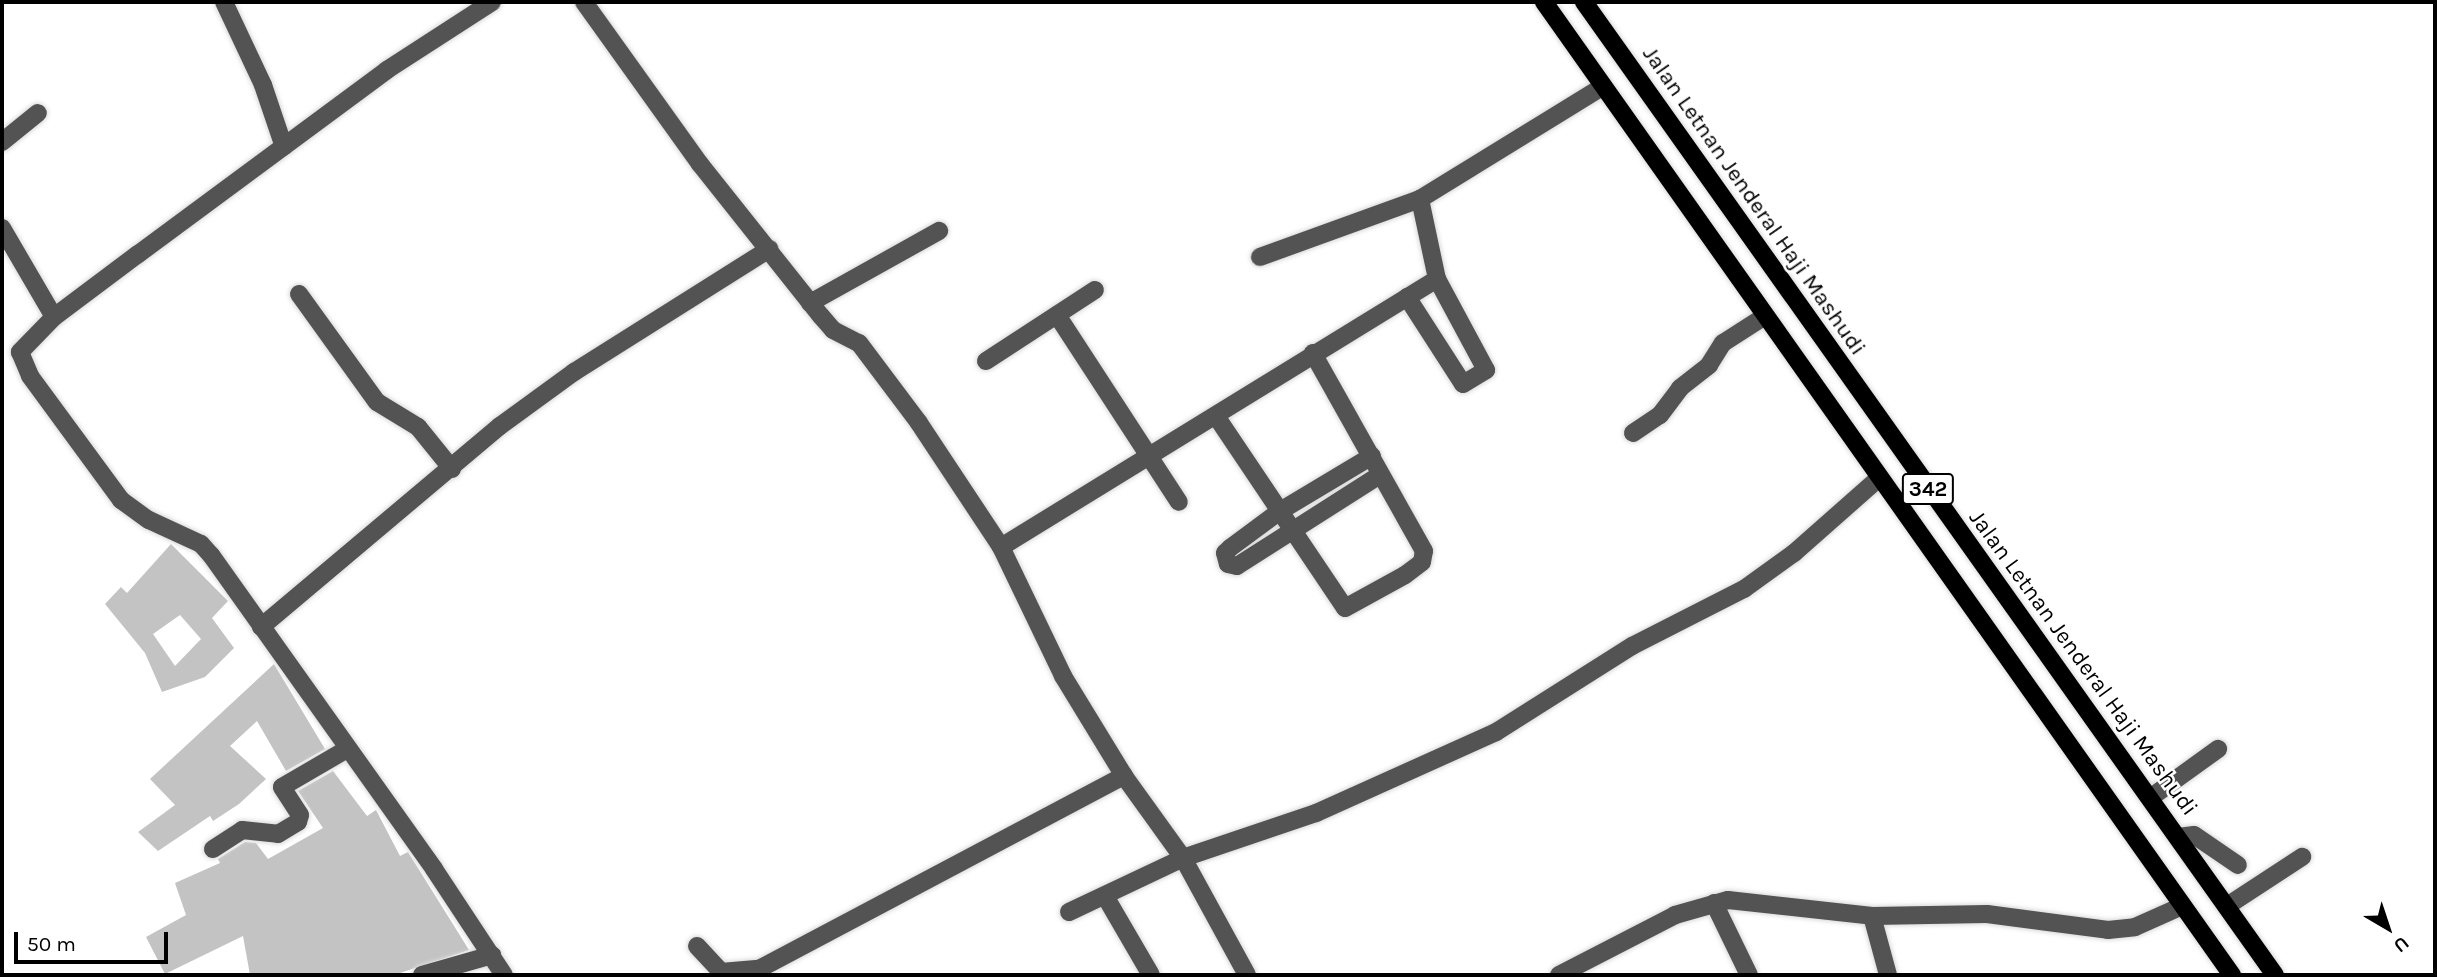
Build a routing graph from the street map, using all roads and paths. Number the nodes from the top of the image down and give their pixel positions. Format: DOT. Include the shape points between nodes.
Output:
graph roads {
  1 [pos="224,2"];
  2 [pos="492,2"];
  3 [pos="584,2"];
  4 [pos="1544,2"];
  5 [pos="1584,2"];
  6 [pos="1602,87"];
  7 [pos="38,113"];
  8 [pos="2,142"];
  9 [pos="284,147"];
  10 [pos="1420,199"];
  11 [pos="2,228"];
  12 [pos="939,232"];
  13 [pos="769,249"];
  14 [pos="1261,257"];
  15 [pos="1437,279"];
  16 [pos="1095,290"];
  17 [pos="299,294"];
  18 [pos="1407,298"];
  19 [pos="810,303"];
  20 [pos="1057,316"];
  21 [pos="1765,316"];
  22 [pos="54,317"];
  23 [pos="1312,353"];
  24 [pos="986,361"];
  25 [pos="1216,415"];
  26 [pos="1633,433"];
  27 [pos="1148,455"];
  28 [pos="1371,456"];
  29 [pos="452,469"];
  30 [pos="1380,475"];
  31 [pos="1879,478"];
  32 [pos="1179,502"];
  33 [pos="1280,511"];
  34 [pos="1290,529"];
  35 [pos="1001,547"];
  36 [pos="261,626"];
  37 [pos="347,749"];
  38 [pos="2218,749"];
  39 [pos="1124,776"];
  40 [pos="2150,798"];
  41 [pos="2178,837"];
  42 [pos="213,849"];
  43 [pos="2302,857"];
  44 [pos="1183,858"];
  45 [pos="2238,865"];
  46 [pos="1105,896"];
  47 [pos="1714,903"];
  48 [pos="2227,905"];
  49 [pos="2182,906"];
  50 [pos="1069,912"];
  51 [pos="1872,916"];
  52 [pos="697,946"];
  53 [pos="492,956"];
  54 [pos="422,975"];
  55 [pos="504,975"];
  56 [pos="1152,975"];
  57 [pos="1247,975"];
  58 [pos="1559,975"];
  59 [pos="1749,975"];
  60 [pos="1888,975"];
  61 [pos="2232,975"];
  62 [pos="2274,975"];
  1 -- 9 [label="street" via="264,85"];
  2 -- 9 [label="street" via="387,70"];
  3 -- 13 [label="street" via="700,164"];
  4 -- 6 [label="main road, 342"];
  5 -- 40 [label="main road, Jalan Letnan Jenderal Haji Mashudi / 342"];
  6 -- 10 [label="street"];
  6 -- 21 [label="main road, 342"];
  7 -- 8 [label="street"];
  9 -- 22 [label="street"];
  10 -- 14 [label="street"];
  10 -- 15 [label="street"];
  11 -- 22 [label="street"];
  12 -- 19 [label="street"];
  13 -- 19 [label="street"];
  13 -- 29 [label="street" via="574,372"];
  15 -- 18 [label="street"];
  15 -- 18 [label="street" via="1486,370 1472,381 1462,384"];
  16 -- 20 [label="street"];
  17 -- 29 [label="street" via="383,408 418,427"];
  18 -- 23 [label="street"];
  19 -- 35 [label="street" via="828,326 859,343"];
  20 -- 24 [label="street"];
  20 -- 27 [label="street"];
  21 -- 26 [label="street" via="1723,343 1709,365 1680,388 1660,415"];
  21 -- 31 [label="main road, 342"];
  22 -- 36 [label="street" via="22,348 30,376 121,500 149,520 201,544"];
  23 -- 25 [label="street"];
  23 -- 28 [label="street"];
  25 -- 27 [label="street"];
  25 -- 33 [label="street"];
  27 -- 32 [label="street"];
  27 -- 35 [label="street"];
  28 -- 30 [label="street"];
  28 -- 33 [label="street"];
  29 -- 36 [label="street"];
  30 -- 34 [label="street"];
  30 -- 34 [label="street" via="1424,558 1360,603 1350,609 1343,606"];
  31 -- 44 [label="street" via="1794,553 1744,589 1632,646 1496,732 1316,813"];
  31 -- 49 [label="main road, 342"];
  33 -- 34 [label="street"];
  33 -- 34 [label="street" via="1230,548 1225,554 1228,564 1237,566"];
  35 -- 39 [label="street" via="1063,676"];
  36 -- 37 [label="street"];
  37 -- 42 [label="street" via="282,787 300,815 298,822 278,834 242,830"];
  37 -- 53 [label="street"];
  38 -- 40 [label="street"];
  39 -- 44 [label="street"];
  39 -- 52 [label="street" via="759,969 721,972"];
  40 -- 41 [label="main road, Jalan Letnan Jenderal Haji Mashudi / 342"];
  41 -- 45 [label="street" via="2194,835"];
  41 -- 48 [label="main road, Jalan Letnan Jenderal Haji Mashudi / 342"];
  43 -- 48 [label="street"];
  44 -- 46 [label="street"];
  44 -- 57 [label="street"];
  46 -- 50 [label="street"];
  46 -- 56 [label="street"];
  47 -- 51 [label="street" via="1772,903"];
  47 -- 58 [label="street" via="1643,929"];
  47 -- 59 [label="street"];
  48 -- 62 [label="main road, Jalan Letnan Jenderal Haji Mashudi / 342"];
  49 -- 51 [label="street" via="2123,930 1987,914"];
  49 -- 61 [label="main road, 342"];
  51 -- 60 [label="street"];
  53 -- 54 [label="street"];
  53 -- 55 [label="street"];
}
